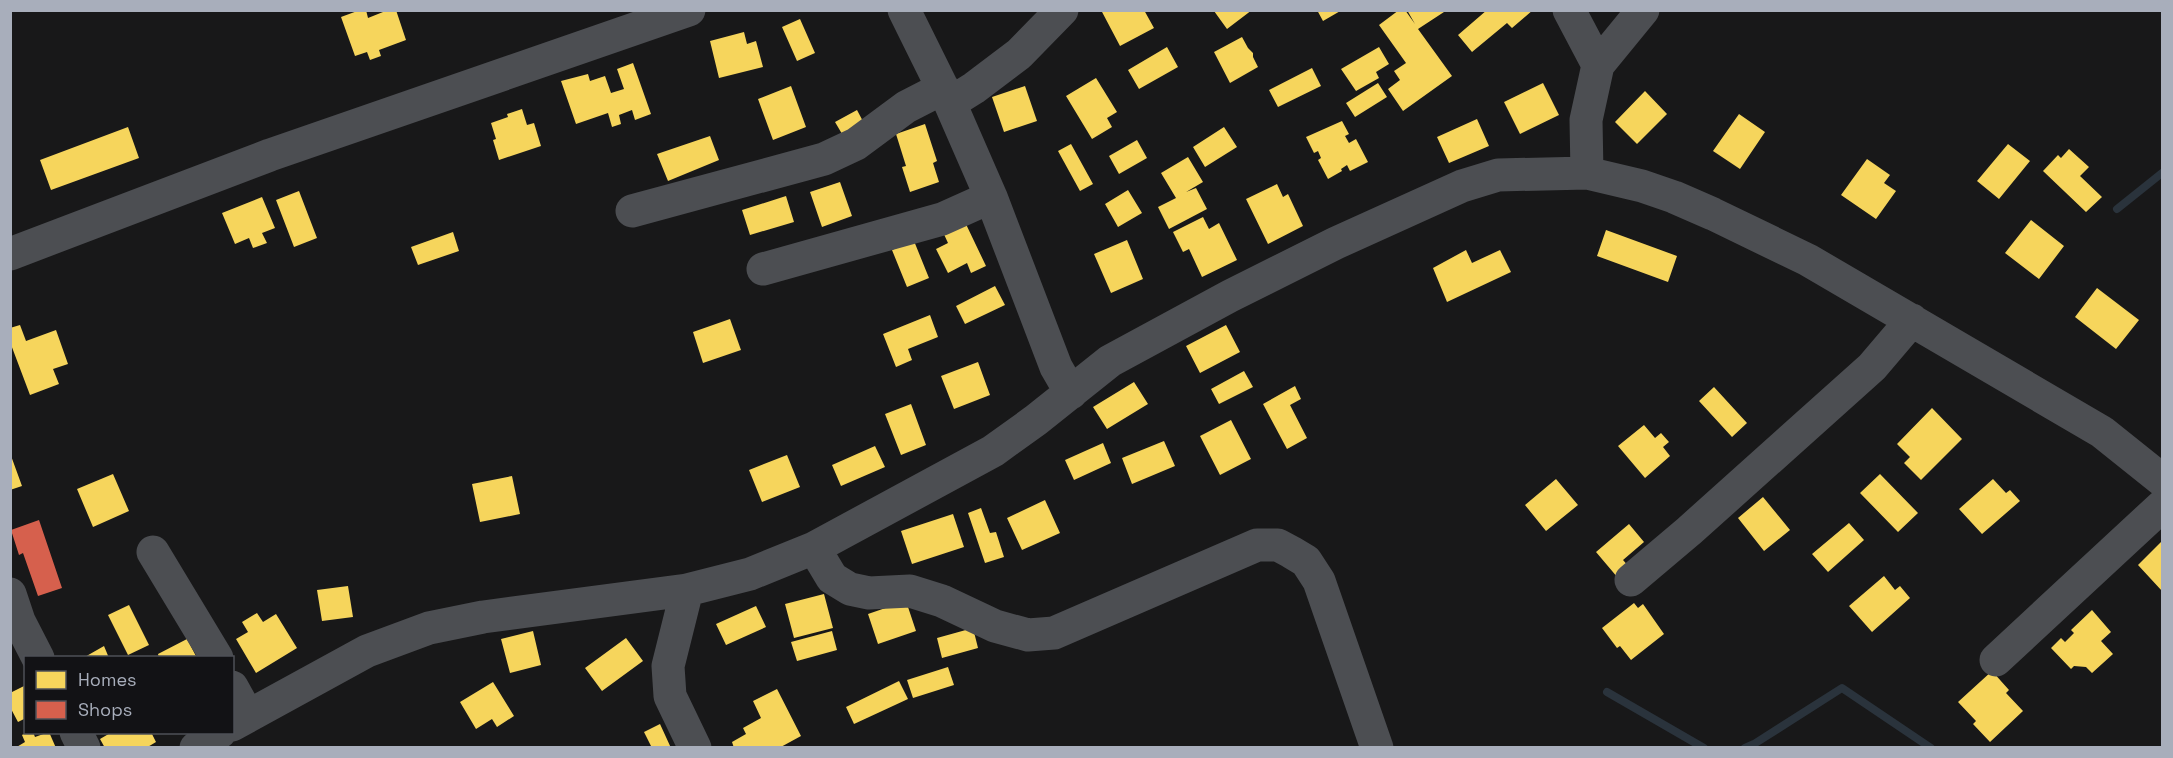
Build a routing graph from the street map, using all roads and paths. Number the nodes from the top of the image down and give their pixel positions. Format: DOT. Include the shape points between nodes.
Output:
graph roads {
  1 [pos="689,10"];
  2 [pos="904,10"];
  3 [pos="1062,10"];
  4 [pos="1569,10"];
  5 [pos="1643,10"];
  6 [pos="1599,65"];
  7 [pos="946,95"];
  8 [pos="1587,173"];
  9 [pos="991,197"];
  10 [pos="632,211"];
  11 [pos="10,254"];
  12 [pos="763,269"];
  13 [pos="1912,320"];
  14 [pos="1071,393"];
  15 [pos="2163,480"];
  16 [pos="2163,506"];
  17 [pos="813,548"];
  18 [pos="153,552"];
  19 [pos="1630,580"];
  20 [pos="687,590"];
  21 [pos="10,594"];
  22 [pos="37,656"];
  23 [pos="216,656"];
  24 [pos="1996,660"];
  25 [pos="234,695"];
  26 [pos="240,720"];
  27 [pos="217,734"];
  28 [pos="196,747"];
  29 [pos="695,747"];
  30 [pos="1377,747"];
  1 -- 11 [label="street" via="270,155"];
  2 -- 7 [label="street"];
  3 -- 7 [label="street" via="1020,54 974,88"];
  4 -- 6 [label="street"];
  5 -- 6 [label="street"];
  6 -- 8 [label="street" via="1586,120"];
  7 -- 9 [label="street"];
  7 -- 10 [label="street" via="906,107 856,144 825,159"];
  8 -- 13 [label="street" via="1642,186 1713,214 1808,260"];
  8 -- 14 [label="street" via="1498,175 1462,186 1230,296 1110,361"];
  9 -- 12 [label="street" via="942,219"];
  9 -- 14 [label="street" via="1052,357"];
  13 -- 15 [label="street" via="2102,432"];
  13 -- 19 [label="street" via="1872,367"];
  14 -- 17 [label="street" via="993,451"];
  16 -- 24 [label="street"];
  17 -- 20 [label="street" via="750,574"];
  17 -- 30 [label="street" via="832,578 850,589 869,594 910,591 995,626 1028,635 1054,633 1257,545 1278,545 1306,561 1319,580"];
  18 -- 23 [label="street"];
  20 -- 26 [label="street" via="429,628 367,651"];
  20 -- 29 [label="street" via="668,666 669,686 670,696"];
  21 -- 22 [label="street"];
  25 -- 26 [label="street"];
  27 -- 28 [label="street"];
}
